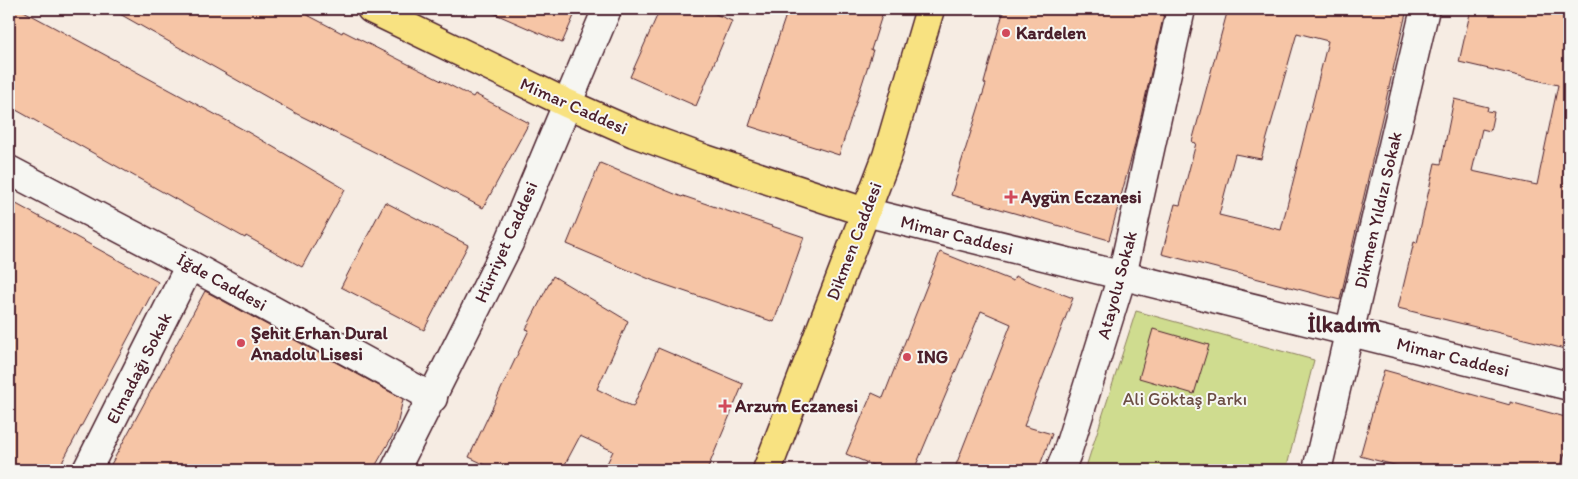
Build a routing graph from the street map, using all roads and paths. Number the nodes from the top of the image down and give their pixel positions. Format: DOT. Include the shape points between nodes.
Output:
graph roads {
  1 [pos="371,9"];
  2 [pos="606,9"];
  3 [pos="930,9"];
  4 [pos="1181,9"];
  5 [pos="1425,9"];
  6 [pos="566,103"];
  7 [pos="9,170"];
  8 [pos="865,212"];
  9 [pos="190,265"];
  10 [pos="1122,276"];
  11 [pos="1350,331"];
  12 [pos="1569,386"];
  13 [pos="432,398"];
  14 [pos="87,470"];
  15 [pos="395,470"];
  16 [pos="767,470"];
  17 [pos="1060,470"];
  18 [pos="1317,470"];
  1 -- 6 [label="main road, Mimar Caddesi"];
  2 -- 6 [label="street, Hürriyet Caddesi"];
  3 -- 8 [label="main road, Dikmen Caddesi" via="887,156"];
  4 -- 10 [label="street, Atayolu Sokak"];
  5 -- 11 [label="street, Dikmen Yıldızı Sokak"];
  6 -- 8 [label="main road, Mimar Caddesi" via="705,159"];
  6 -- 13 [label="street, Hürriyet Caddesi" via="509,243"];
  7 -- 9 [label="street, İğde Caddesi"];
  8 -- 10 [label="street, Mimar Caddesi"];
  8 -- 16 [label="main road, Dikmen Caddesi"];
  9 -- 13 [label="street, İğde Caddesi"];
  9 -- 14 [label="street, Elmadağı Sokak"];
  10 -- 11 [label="street, Mimar Caddesi"];
  10 -- 17 [label="street, Atayolu Sokak"];
  11 -- 12 [label="street, Mimar Caddesi"];
  11 -- 18 [label="street, Dikmen Yıldızı Sokak"];
  13 -- 15 [label="street, Hürriyet Caddesi"];
}
